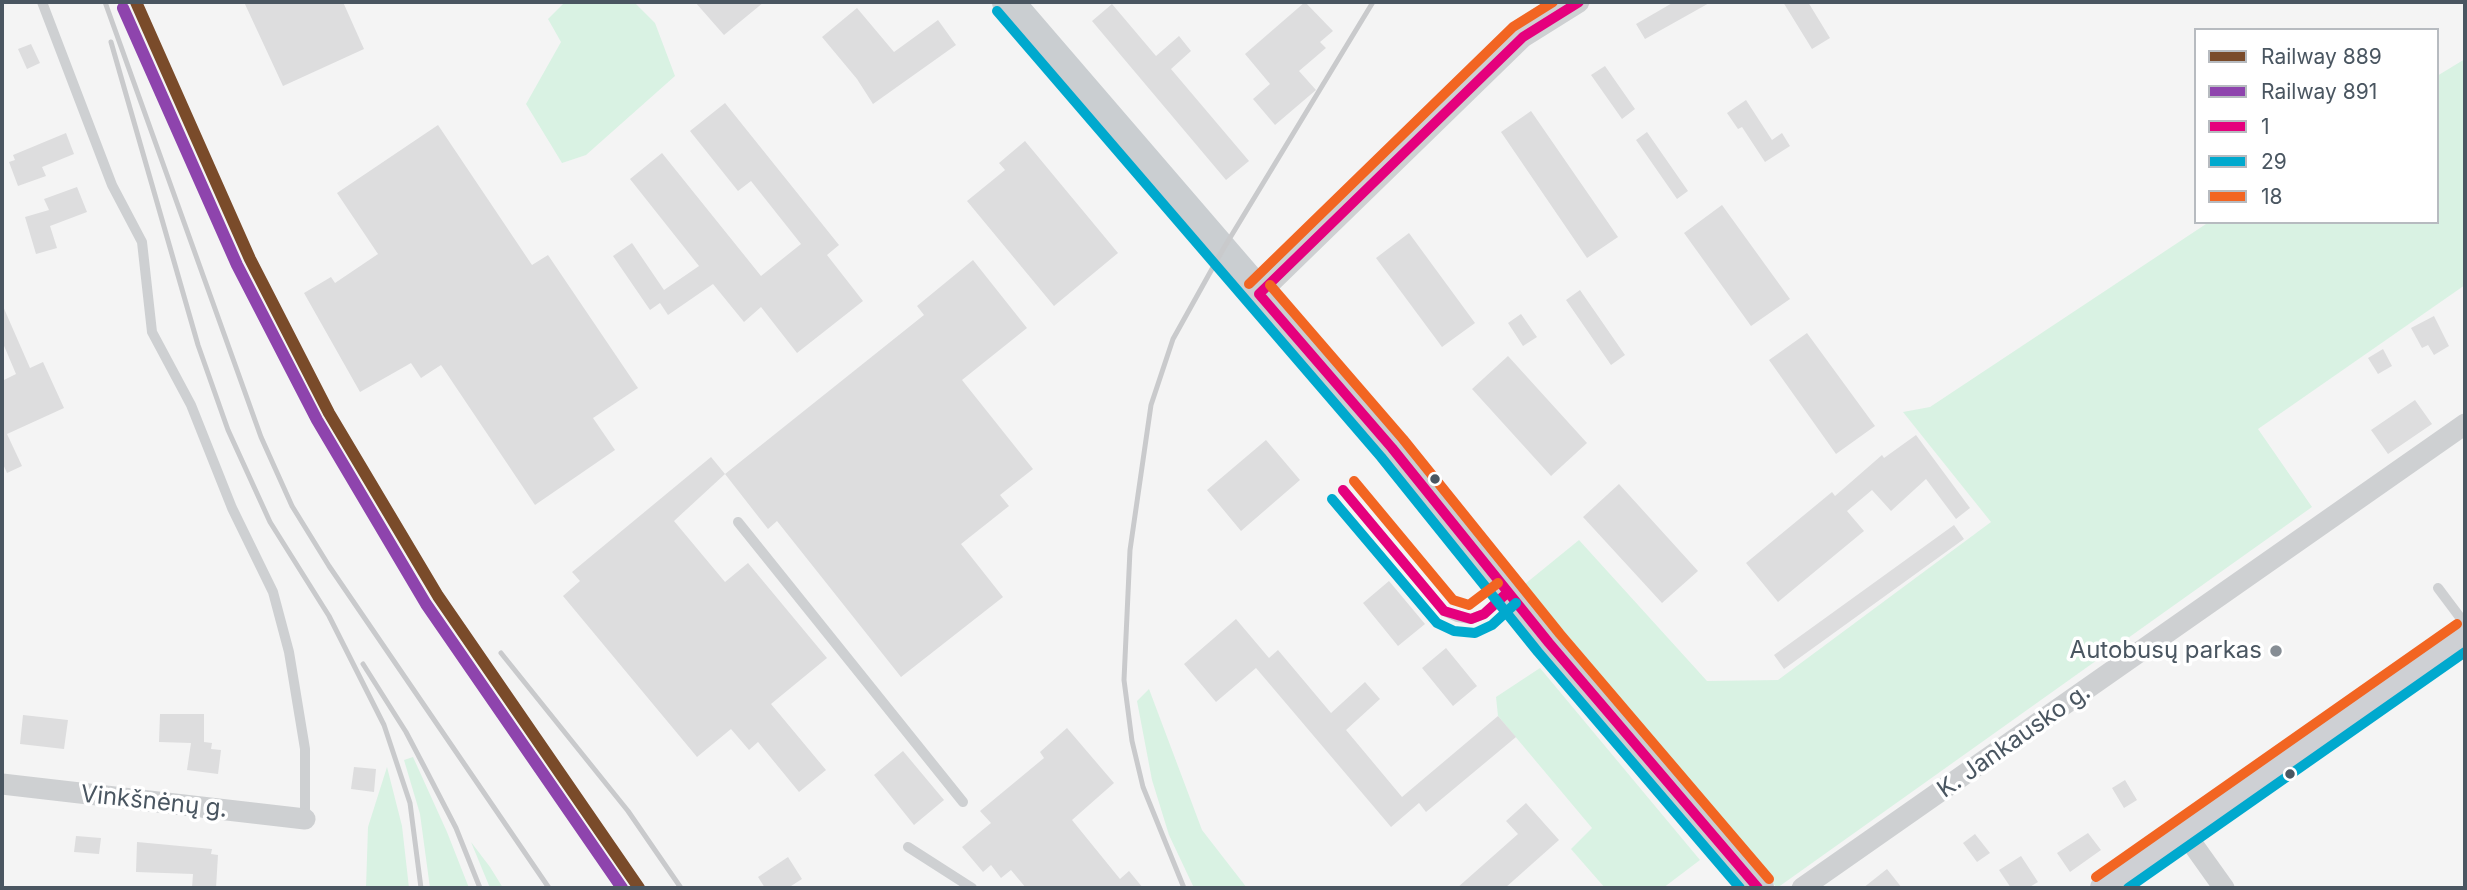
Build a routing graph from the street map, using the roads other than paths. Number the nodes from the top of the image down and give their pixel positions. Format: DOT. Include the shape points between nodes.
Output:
graph roads {
  1 [pos="42,2"];
  2 [pos="1008,2"];
  3 [pos="1579,2"];
  4 [pos="1259,295"];
  5 [pos="2465,424"];
  6 [pos="1343,490"];
  7 [pos="738,522"];
  8 [pos="2438,588"];
  9 [pos="1507,593"];
  10 [pos="2465,624"];
  11 [pos="2465,635"];
  12 [pos="2,785"];
  13 [pos="963,803"];
  14 [pos="305,819"];
  15 [pos="2184,832"];
  16 [pos="908,847"];
  17 [pos="972,888"];
  18 [pos="1758,888"];
  19 [pos="1802,888"];
  20 [pos="2104,888"];
  21 [pos="2224,888"];
  1 -- 14 [label="lane" via="112,185 142,242 152,332 191,405 232,508 273,592 289,652 305,749"];
  2 -- 4 [label="main road"];
  3 -- 4 [label="street" via="1523,37"];
  4 -- 9 [label="main road" via="1392,448"];
  5 -- 19 [label="street, K. Jankausko g."];
  6 -- 9 [label="lane" via="1444,611 1471,619 1484,614"];
  7 -- 13 [label="lane"];
  8 -- 10 [label="lane"];
  9 -- 18 [label="main road"];
  11 -- 15 [label="main road"];
  12 -- 14 [label="street, Vinkšnėnų g."];
  15 -- 20 [label="main road"];
  15 -- 21 [label="street"];
  16 -- 17 [label="lane"];
}
